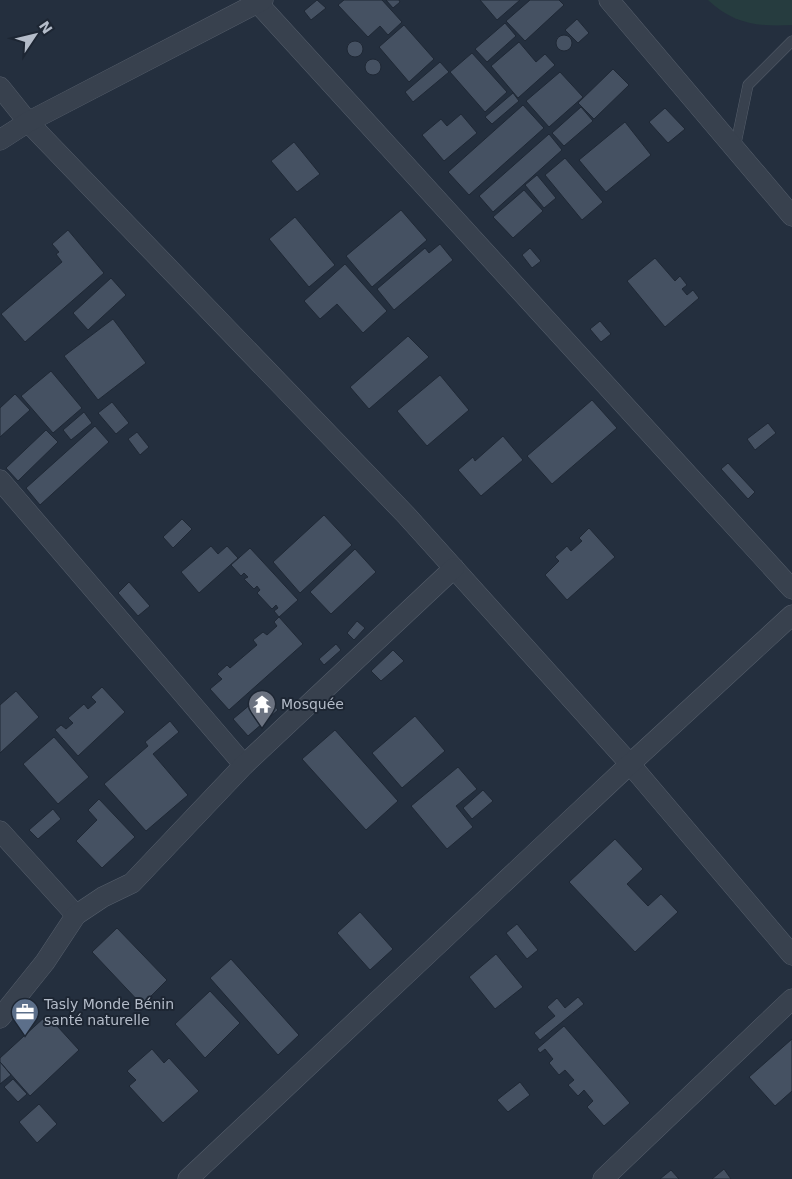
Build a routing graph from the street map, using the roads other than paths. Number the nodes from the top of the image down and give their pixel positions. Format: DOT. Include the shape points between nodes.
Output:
graph roads {
  1 [pos="609,0"];
  2 [pos="258,1"];
  3 [pos="792,42"];
  4 [pos="0,87"];
  5 [pos="28,122"];
  6 [pos="0,140"];
  7 [pos="735,149"];
  8 [pos="792,216"];
  9 [pos="0,480"];
  10 [pos="454,568"];
  11 [pos="792,589"];
  12 [pos="792,615"];
  13 [pos="630,764"];
  14 [pos="244,766"];
  15 [pos="0,831"];
  16 [pos="76,915"];
  17 [pos="792,955"];
  18 [pos="792,999"];
  19 [pos="0,1018"];
  20 [pos="188,1179"];
  21 [pos="603,1179"];
  1 -- 7 [label="street"];
  2 -- 5 [label="street"];
  2 -- 11 [label="street"];
  3 -- 7 [label="lane" via="748,85"];
  4 -- 5 [label="street"];
  5 -- 6 [label="street"];
  5 -- 10 [label="street"];
  7 -- 8 [label="street"];
  9 -- 14 [label="street"];
  10 -- 13 [label="street"];
  10 -- 14 [label="street"];
  12 -- 13 [label="street"];
  13 -- 17 [label="street"];
  13 -- 20 [label="street"];
  14 -- 16 [label="street" via="132,883"];
  15 -- 16 [label="street"];
  16 -- 19 [label="street" via="45,962"];
  18 -- 21 [label="street"];
}
